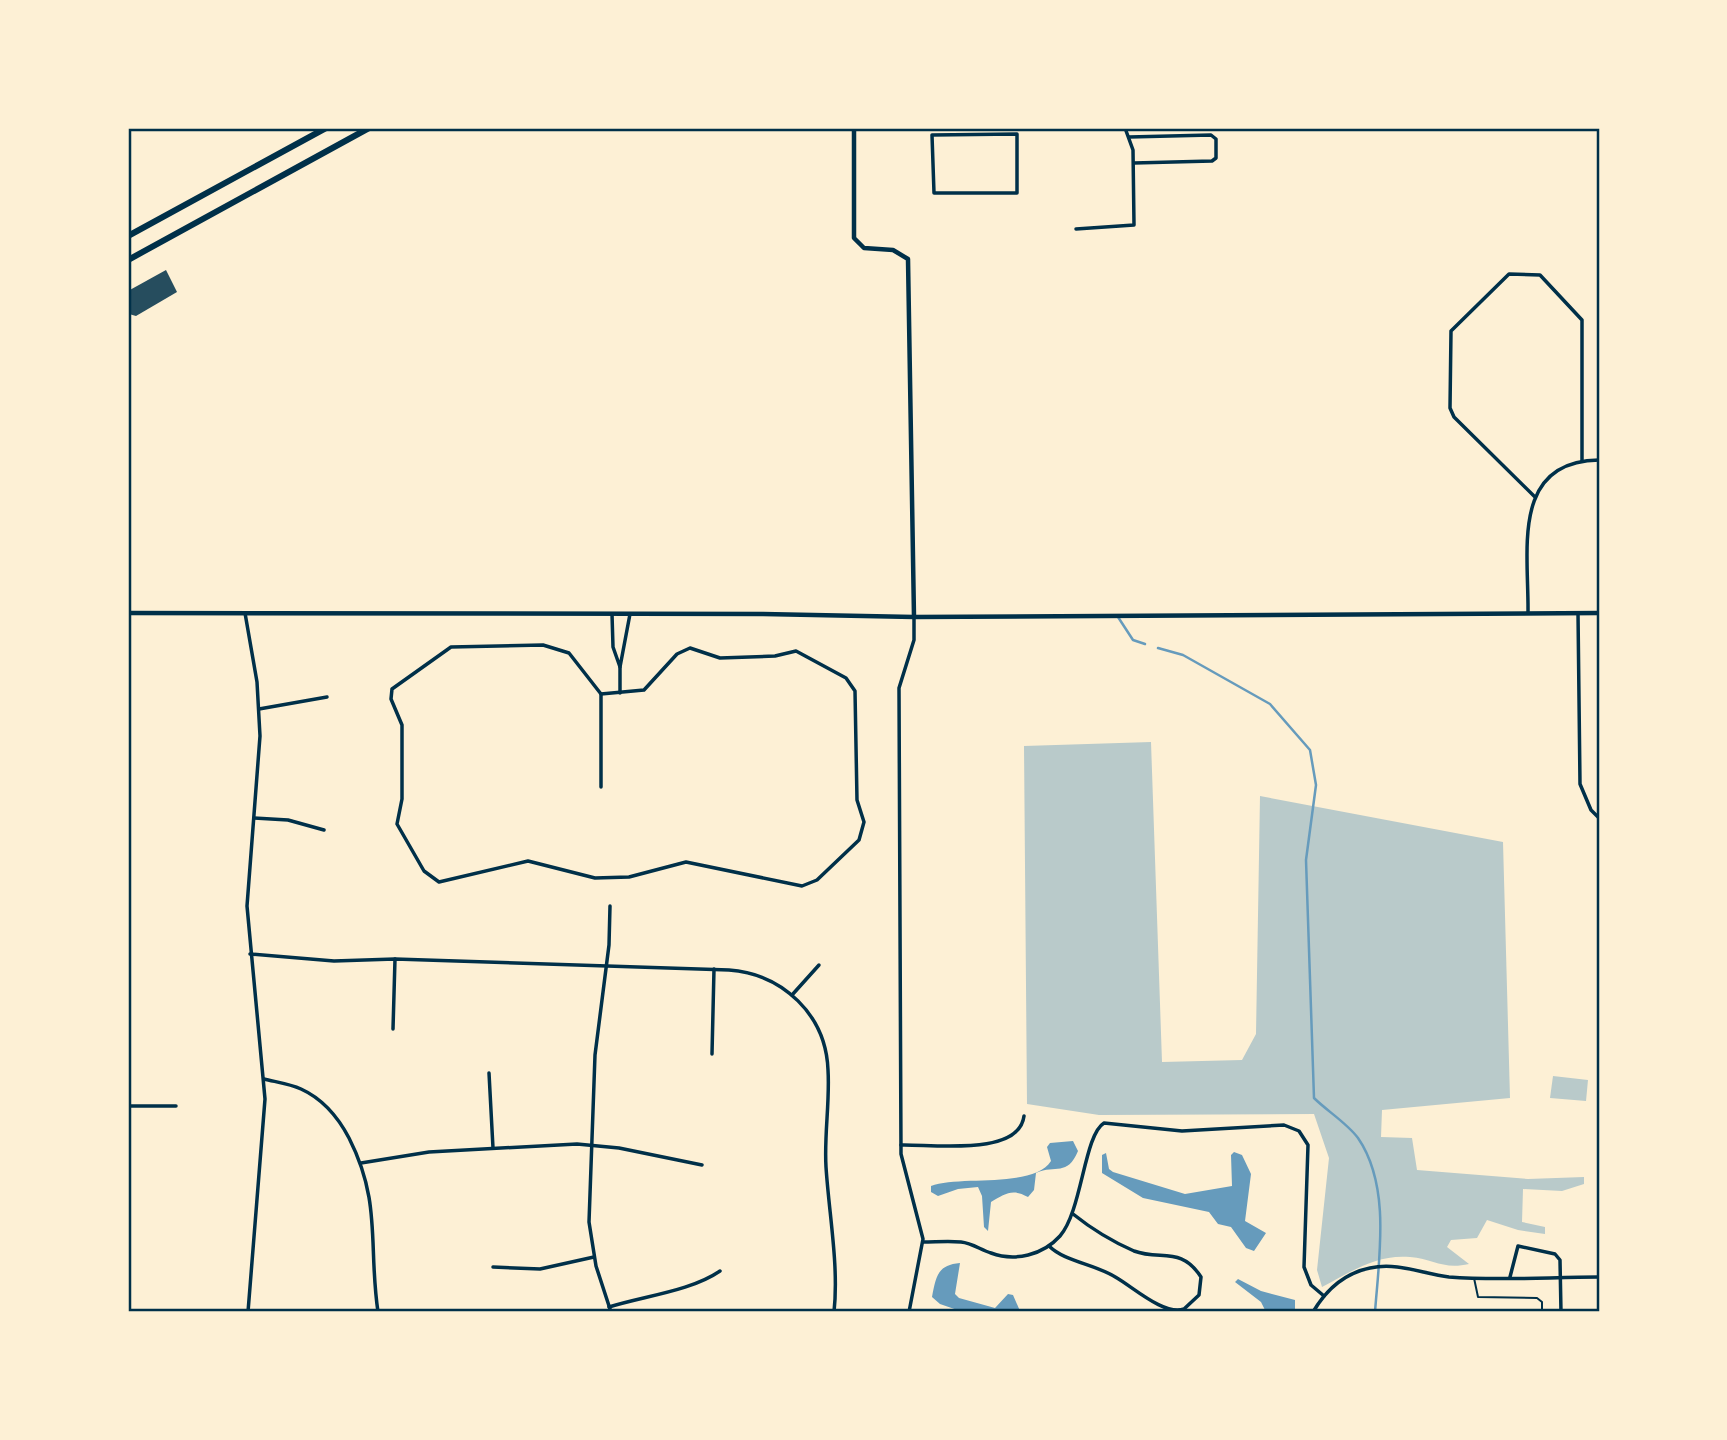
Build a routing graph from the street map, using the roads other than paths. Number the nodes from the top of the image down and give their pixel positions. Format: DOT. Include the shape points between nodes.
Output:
graph roads {
  1 [pos="326,128"];
  2 [pos="369,128"];
  3 [pos="854,128"];
  4 [pos="984,128"];
  5 [pos="1125,128"];
  6 [pos="984,135"];
  7 [pos="1129,136"];
  8 [pos="1134,163"];
  9 [pos="1076,229"];
  10 [pos="128,236"];
  11 [pos="128,260"];
  12 [pos="1599,460"];
  13 [pos="1582,461"];
  14 [pos="1535,497"];
  15 [pos="128,613"];
  16 [pos="245,613"];
  17 [pos="1528,613"];
  18 [pos="1578,613"];
  19 [pos="1599,613"];
  20 [pos="612,614"];
  21 [pos="630,614"];
  22 [pos="914,617"];
  23 [pos="620,667"];
  24 [pos="601,694"];
  25 [pos="620,694"];
  26 [pos="327,696"];
  27 [pos="259,709"];
  28 [pos="601,787"];
  29 [pos="254,818"];
  30 [pos="1599,818"];
  31 [pos="324,830"];
  32 [pos="610,906"];
  33 [pos="250,954"];
  34 [pos="395,959"];
  35 [pos="818,965"];
  36 [pos="606,967"];
  37 [pos="714,969"];
  38 [pos="792,995"];
  39 [pos="393,1029"];
  40 [pos="712,1054"];
  41 [pos="489,1073"];
  42 [pos="264,1079"];
  43 [pos="128,1106"];
  44 [pos="176,1106"];
  45 [pos="1024,1116"];
  46 [pos="592,1145"];
  47 [pos="901,1145"];
  48 [pos="493,1149"];
  49 [pos="361,1163"];
  50 [pos="702,1165"];
  51 [pos="1073,1214"];
  52 [pos="923,1242"];
  53 [pos="1049,1246"];
  54 [pos="594,1257"];
  55 [pos="493,1267"];
  56 [pos="720,1271"];
  57 [pos="1474,1277"];
  58 [pos="1510,1277"];
  59 [pos="1561,1277"];
  60 [pos="1599,1277"];
  61 [pos="1324,1296"];
  62 [pos="610,1310"];
  63 [pos="248,1312"];
  64 [pos="377,1312"];
  65 [pos="834,1312"];
  66 [pos="909,1312"];
  67 [pos="1313,1312"];
  68 [pos="1542,1312"];
  69 [pos="1561,1312"];
  1 -- 10 [label="main road"];
  2 -- 11 [label="main road"];
  3 -- 22 [label="street" via="854,237 864,248 894,250 908,259"];
  4 -- 6 [label="street"];
  5 -- 7 [label="street"];
  6 -- 6 [label="street" via="932,135 934,193 1017,193 1017,134"];
  7 -- 8 [label="street"];
  7 -- 8 [label="street" via="1211,135 1216,139 1212,161"];
  8 -- 9 [label="street" via="1134,225"];
  12 -- 13 [label="street"];
  13 -- 14 [label="street" via="1552,474"];
  13 -- 14 [label="street" via="1583,320 1539,275 1505,276 1449,336 1452,414"];
  14 -- 17 [label="street" via="1528,518"];
  15 -- 16 [label="street"];
  16 -- 20 [label="street"];
  16 -- 27 [label="street"];
  17 -- 18 [label="street"];
  17 -- 22 [label="street"];
  18 -- 19 [label="street"];
  18 -- 30 [label="street" via="1580,784"];
  20 -- 21 [label="street"];
  20 -- 23 [label="street" via="613,647"];
  21 -- 22 [label="street"];
  21 -- 23 [label="street"];
  22 -- 47 [label="street" via="914,640 899,688"];
  23 -- 25 [label="street"];
  24 -- 25 [label="street"];
  24 -- 25 [label="street" via="575,659 551,646 455,646 395,686 391,693 402,725 402,799 397,821 425,874 447,882 528,861 595,878 629,877 689,862 806,886 859,841 863,829 857,800 857,702 849,682 830,669 796,651 720,658 690,648 677,654 644,690"];
  24 -- 28 [label="street"];
  26 -- 27 [label="street"];
  27 -- 29 [label="street"];
  29 -- 31 [label="street" via="288,820"];
  29 -- 33 [label="street" via="247,888"];
  32 -- 36 [label="street"];
  33 -- 34 [label="street" via="334,961"];
  33 -- 42 [label="street"];
  34 -- 36 [label="street"];
  34 -- 39 [label="street"];
  35 -- 38 [label="street"];
  36 -- 37 [label="street"];
  36 -- 46 [label="street" via="595,1055"];
  37 -- 38 [label="street" via="757,975"];
  37 -- 40 [label="street"];
  38 -- 65 [label="street" via="816,1024 828,1063 825,1147"];
  41 -- 48 [label="street"];
  42 -- 49 [label="street" via="299,1088 324,1104 341,1124"];
  42 -- 63 [label="street"];
  43 -- 44 [label="street"];
  45 -- 47 [label="street" via="1016,1134 1000,1143"];
  46 -- 48 [label="street"];
  46 -- 50 [label="street"];
  46 -- 54 [label="street" via="589,1222"];
  47 -- 52 [label="street" via="902,1168"];
  48 -- 49 [label="street" via="422,1153"];
  49 -- 64 [label="street" via="373,1212"];
  51 -- 53 [label="street"];
  51 -- 53 [label="street" via="1098,1234 1135,1251 1180,1257 1198,1273 1202,1289 1190,1306 1173,1311 1102,1268 1063,1257"];
  51 -- 61 [label="street" via="1093,1134 1102,1124 1182,1130 1281,1124 1299,1131 1310,1151 1304,1272"];
  52 -- 53 [label="street" via="962,1242 1009,1257"];
  52 -- 66 [label="street"];
  54 -- 55 [label="street" via="540,1269"];
  54 -- 62 [label="street"];
  56 -- 62 [label="street" via="700,1284 654,1293"];
  57 -- 58 [label="street"];
  57 -- 61 [label="street" via="1377,1266 1349,1275"];
  57 -- 68 [label="lane" via="1478,1297 1537,1298"];
  58 -- 59 [label="street"];
  58 -- 59 [label="street" via="1515,1249 1521,1246 1557,1255"];
  59 -- 60 [label="street"];
  59 -- 69 [label="street"];
  61 -- 67 [label="street"];
}
